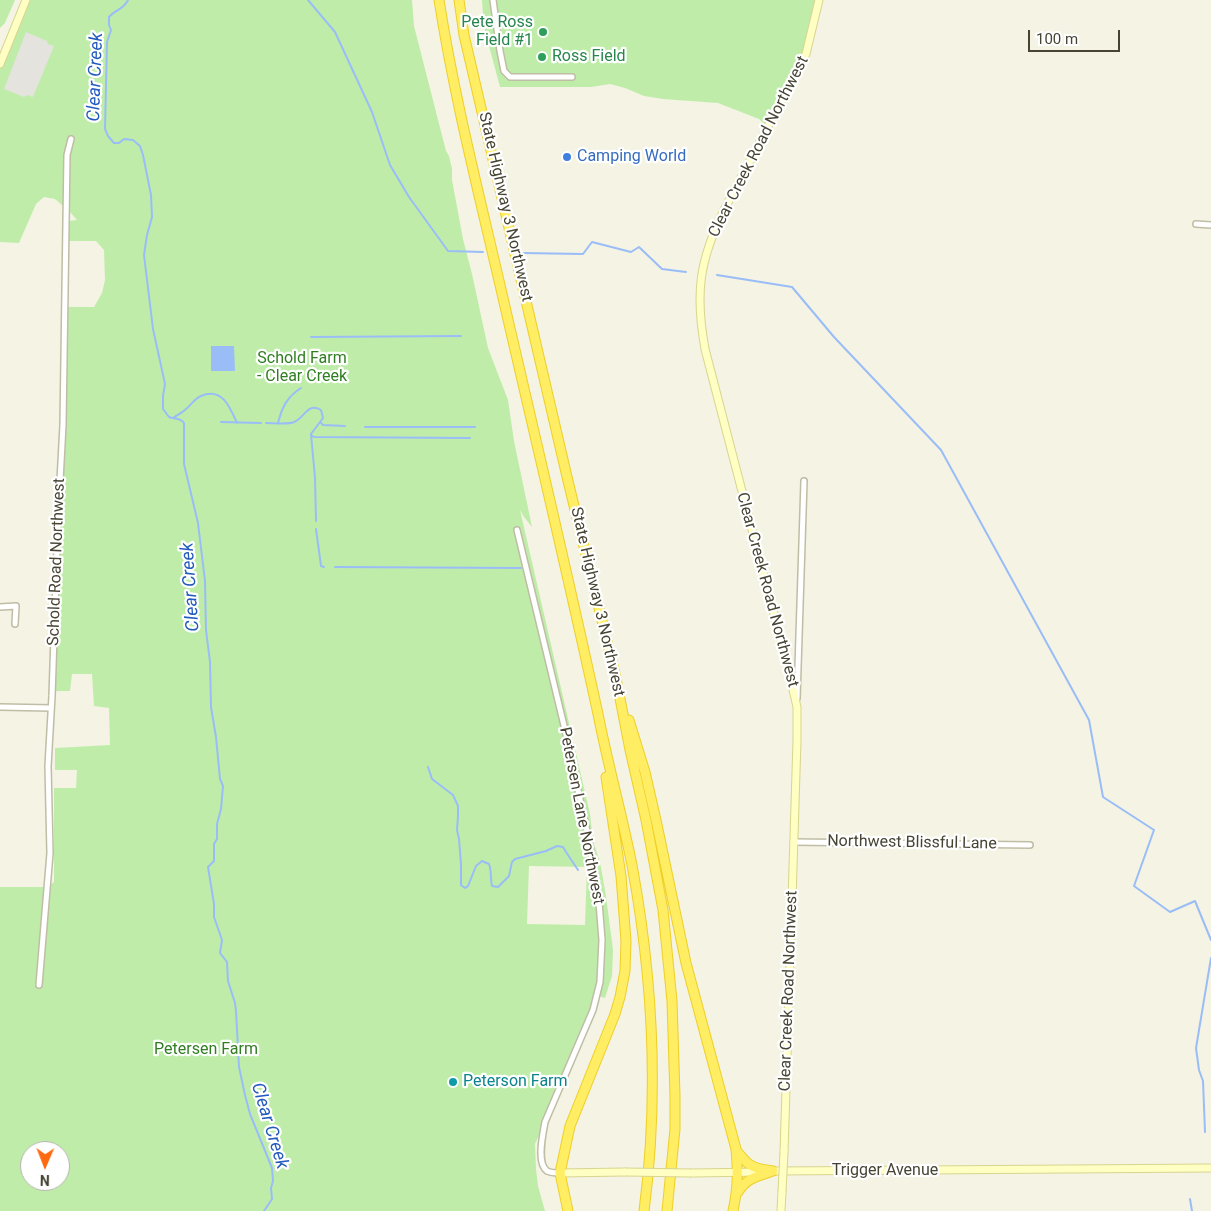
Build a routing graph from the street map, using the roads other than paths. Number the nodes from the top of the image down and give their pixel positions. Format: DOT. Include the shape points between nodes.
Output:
graph roads {
  1 [pos="26,0"];
  2 [pos="440,0"];
  3 [pos="493,0"];
  4 [pos="819,0"];
  5 [pos="459,1"];
  6 [pos="3,49"];
  7 [pos="0,64"];
  8 [pos="572,77"];
  9 [pos="71,140"];
  10 [pos="1196,224"];
  11 [pos="1211,225"];
  12 [pos="804,481"];
  13 [pos="518,530"];
  14 [pos="0,607"];
  15 [pos="15,624"];
  16 [pos="616,678"];
  17 [pos="0,707"];
  18 [pos="796,707"];
  19 [pos="51,708"];
  20 [pos="598,718"];
  21 [pos="794,842"];
  22 [pos="1030,844"];
  23 [pos="39,985"];
  24 [pos="736,1149"];
  25 [pos="1211,1168"];
  26 [pos="773,1171"];
  27 [pos="738,1172"];
  28 [pos="560,1173"];
  29 [pos="737,1195"];
  30 [pos="568,1211"];
  31 [pos="644,1211"];
  32 [pos="667,1211"];
  33 [pos="733,1211"];
  34 [pos="781,1211"];
  1 -- 6 [label="main road"];
  2 -- 20 [label="highway, State Highway 3 Northwest" via="469,154"];
  3 -- 8 [label="street" via="501,58 504,71 510,77"];
  4 -- 18 [label="main road, Clear Creek Road Northwest" via="804,59 712,236 702,269 699,300 705,349"];
  5 -- 16 [label="highway, State Highway 3 Northwest" via="464,35"];
  6 -- 7 [label="main road"];
  9 -- 19 [label="street, Schold Road Northwest" via="67,155 62,425"];
  10 -- 11 [label="street"];
  12 -- 18 [label="street"];
  13 -- 28 [label="street, Petersen Lane Northwest" via="590,841 601,922 600,982 593,1010 545,1122 542,1165 548,1171"];
  14 -- 15 [label="street" via="16,606"];
  16 -- 24 [label="highway" via="644,772 686,963"];
  16 -- 32 [label="highway, State Highway 3 Northwest" via="655,866 670,970 675,1120"];
  17 -- 19 [label="street"];
  18 -- 21 [label="main road, Clear Creek Road Northwest"];
  19 -- 23 [label="street, Schold Road Northwest" via="50,853"];
  20 -- 28 [label="highway" via="620,876 626,960 615,1014 570,1126"];
  20 -- 31 [label="highway, State Highway 3 Northwest" via="631,864 648,984 652,1095"];
  21 -- 22 [label="street, Northwest Blissful Lane"];
  21 -- 34 [label="main road, Clear Creek Road Northwest, bridge"];
  24 -- 26 [label="highway" via="750,1166"];
  24 -- 27 [label="highway"];
  25 -- 26 [label="main road, Trigger Avenue"];
  26 -- 27 [label="main road, Trigger Avenue"];
  26 -- 29 [label="highway" via="751,1178"];
  27 -- 28 [label="main road, Trigger Avenue, bridge"];
  27 -- 29 [label="highway"];
  28 -- 30 [label="highway"];
  29 -- 33 [label="highway"];
}
